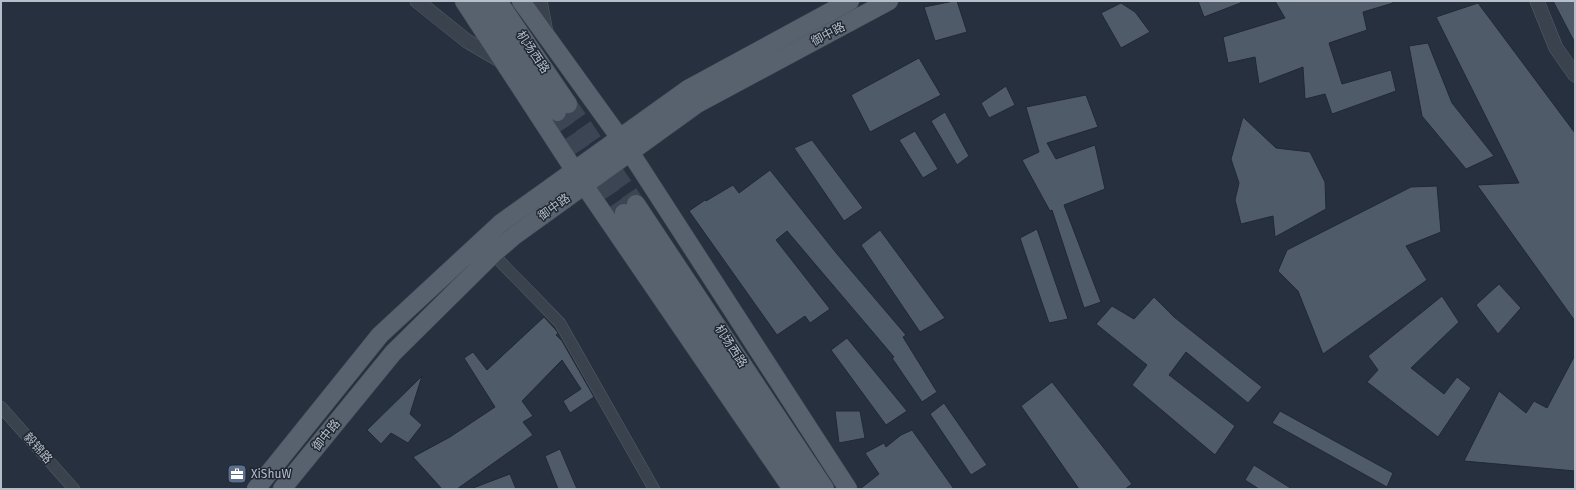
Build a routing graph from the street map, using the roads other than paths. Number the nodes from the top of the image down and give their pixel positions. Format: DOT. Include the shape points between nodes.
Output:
graph roads {
  1 [pos="417,1"];
  2 [pos="464,1"];
  3 [pos="480,1"];
  4 [pos="498,1"];
  5 [pos="521,1"];
  6 [pos="540,1"];
  7 [pos="850,1"];
  8 [pos="889,1"];
  9 [pos="1537,1"];
  10 [pos="547,38"];
  11 [pos="504,63"];
  12 [pos="1575,75"];
  13 [pos="620,138"];
  14 [pos="630,152"];
  15 [pos="574,170"];
  16 [pos="584,185"];
  17 [pos="487,248"];
  18 [pos="1,407"];
  19 [pos="74,489"];
  20 [pos="256,489"];
  21 [pos="282,489"];
  22 [pos="654,489"];
  23 [pos="792,489"];
  24 [pos="810,489"];
  25 [pos="825,489"];
  26 [pos="848,489"];
  1 -- 11 [label="street" via="467,41"];
  2 -- 11 [label="main road"];
  3 -- 4 [label="main road, 机场西路" via="562,108"];
  5 -- 10 [label="main road"];
  6 -- 10 [label="street"];
  7 -- 13 [label="main road, 御中路" via="688,89"];
  8 -- 14 [label="main road, 御中路" via="697,104"];
  9 -- 12 [label="street" via="1556,48"];
  10 -- 13 [label="main road"];
  11 -- 15 [label="main road"];
  13 -- 14 [label="main road"];
  13 -- 15 [label="main road, 御中路"];
  14 -- 16 [label="main road, 御中路"];
  14 -- 26 [label="main road"];
  15 -- 16 [label="main road"];
  15 -- 17 [label="main road, 御中路" via="501,223"];
  16 -- 17 [label="main road, 御中路" via="514,236"];
  16 -- 23 [label="main road"];
  17 -- 20 [label="main road, 御中路" via="380,335"];
  17 -- 21 [label="main road, 御中路" via="393,353"];
  17 -- 22 [label="street" via="560,322"];
  18 -- 19 [label="street, 毅锦路"];
  24 -- 25 [label="main road, 机场西路" via="630,209"];
}
